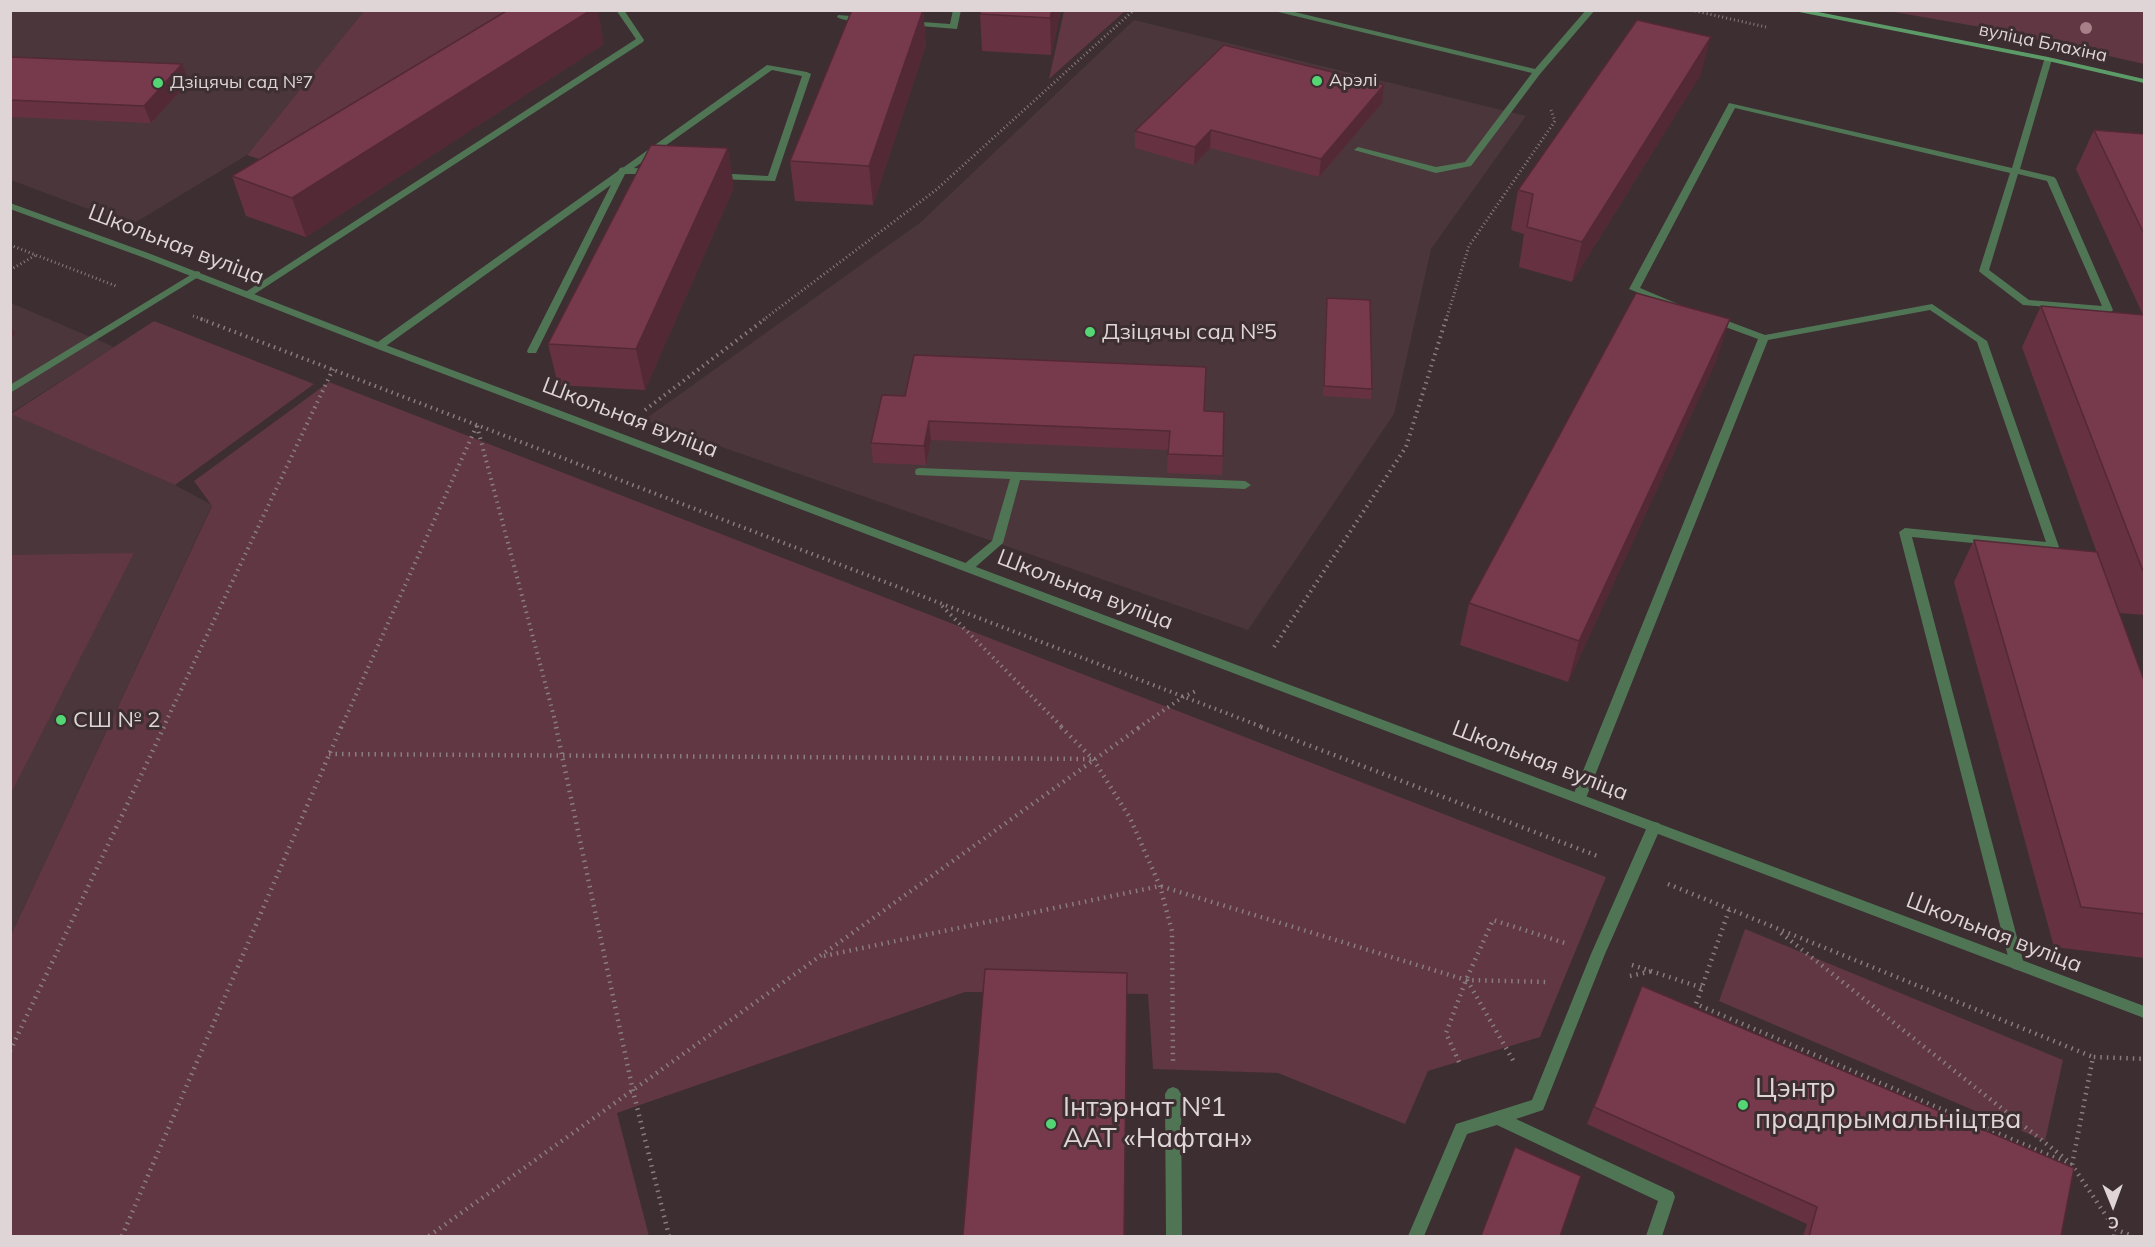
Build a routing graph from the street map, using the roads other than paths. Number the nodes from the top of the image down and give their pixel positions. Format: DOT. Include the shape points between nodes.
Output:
graph roads {
  1 [pos="620,10"];
  2 [pos="852,10"];
  3 [pos="957,10"];
  4 [pos="1274,10"];
  5 [pos="1591,10"];
  6 [pos="1793,10"];
  7 [pos="875,20"];
  8 [pos="897,22"];
  9 [pos="2048,59"];
  10 [pos="1537,72"];
  11 [pos="2145,81"];
  12 [pos="1358,150"];
  13 [pos="623,170"];
  14 [pos="2015,171"];
  15 [pos="669,173"];
  16 [pos="704,175"];
  17 [pos="10,206"];
  18 [pos="196,274"];
  19 [pos="247,295"];
  20 [pos="1764,338"];
  21 [pos="379,346"];
  22 [pos="532,351"];
  23 [pos="10,390"];
  24 [pos="920,472"];
  25 [pos="1016,476"];
  26 [pos="1245,485"];
  27 [pos="967,568"];
  28 [pos="1579,798"];
  29 [pos="1654,827"];
  30 [pos="2017,964"];
  31 [pos="2145,1012"];
  32 [pos="1173,1094"];
  33 [pos="1497,1117"];
  34 [pos="1174,1236"];
  35 [pos="1416,1236"];
  36 [pos="1654,1236"];
  1 -- 19 [label="street" via="640,40"];
  2 -- 7 [label="street" via="841,17"];
  3 -- 8 [label="street" via="954,27"];
  4 -- 10 [label="street"];
  5 -- 10 [label="street"];
  6 -- 9 [label="street, вуліца Блахіна"];
  9 -- 11 [label="street, вуліца Блахіна"];
  9 -- 14 [label="street"];
  10 -- 12 [label="street" via="1468,164 1436,170"];
  13 -- 15 [label="street"];
  13 -- 16 [label="street" via="770,67 807,74 772,179"];
  13 -- 21 [label="street"];
  13 -- 22 [label="street"];
  14 -- 14 [label="street" via="1984,271 2026,303 2108,310 2051,179"];
  14 -- 20 [label="street" via="1732,105 1634,289"];
  17 -- 18 [label="street, Школьная вуліца"];
  18 -- 19 [label="street, Школьная вуліца"];
  18 -- 23 [label="street"];
  19 -- 21 [label="street, Школьная вуліца"];
  20 -- 28 [label="street"];
  20 -- 30 [label="street" via="1932,307 1982,341 2053,547 1905,532"];
  21 -- 27 [label="street, Школьная вуліца"];
  24 -- 25 [label="street"];
  25 -- 26 [label="street"];
  25 -- 27 [label="street" via="997,543"];
  27 -- 28 [label="street, Школьная вуліца"];
  28 -- 29 [label="street, Школьная вуліца"];
  29 -- 30 [label="street, Школьная вуліца"];
  29 -- 33 [label="street" via="1538,1105"];
  30 -- 31 [label="street, Школьная вуліца"];
  32 -- 34 [label="street"];
  33 -- 35 [label="street" via="1461,1128"];
  33 -- 36 [label="street" via="1667,1197"];
}
